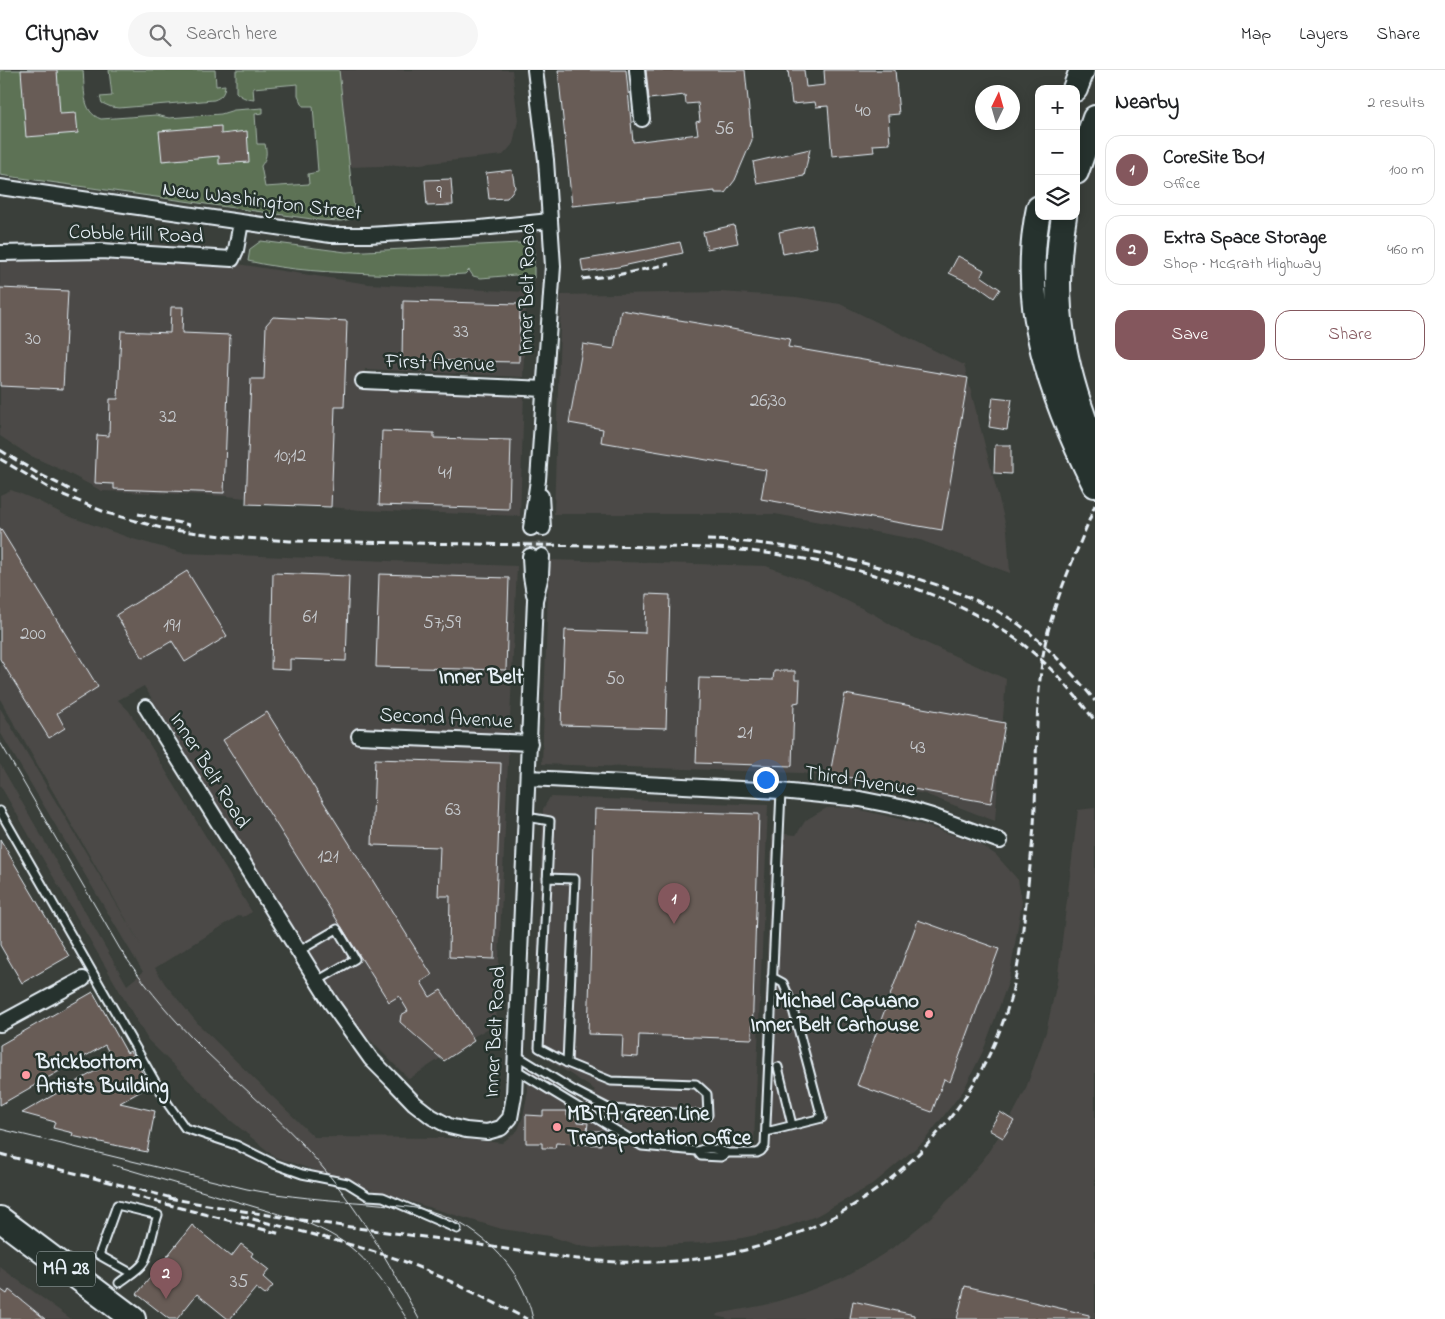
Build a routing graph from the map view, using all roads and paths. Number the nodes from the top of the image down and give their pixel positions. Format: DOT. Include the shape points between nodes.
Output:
graph roads {
  1 [pos="535,70"];
  2 [pos="637,70"];
  3 [pos="1082,70"];
  4 [pos="1076,85"];
  5 [pos="1095,118"];
  6 [pos="642,119"];
  7 [pos="1080,161"];
  8 [pos="0,187"];
  9 [pos="1037,220"];
  10 [pos="1063,220"];
  11 [pos="550,221"];
  12 [pos="240,222"];
  13 [pos="0,253"];
  14 [pos="363,381"];
  15 [pos="545,389"];
  16 [pos="1095,448"];
  17 [pos="1095,484"];
  18 [pos="537,528"];
  19 [pos="536,556"];
  20 [pos="146,707"];
  21 [pos="359,736"];
  22 [pos="530,743"];
  23 [pos="529,778"];
  24 [pos="781,791"];
  25 [pos="0,811"];
  26 [pos="527,817"];
  27 [pos="1000,841"];
  28 [pos="547,878"];
  29 [pos="299,951"];
  30 [pos="772,977"];
  31 [pos="83,979"];
  32 [pos="317,981"];
  33 [pos="1,1022"];
  34 [pos="515,1062"];
  35 [pos="568,1063"];
  36 [pos="778,1067"];
  37 [pos="792,1125"];
  38 [pos="766,1132"];
  39 [pos="0,1219"];
  40 [pos="457,1229"];
  41 [pos="0,1240"];
  42 [pos="131,1273"];
  43 [pos="119,1283"];
  44 [pos="106,1319"];
  45 [pos="133,1319"];
  1 -- 11 [label="street, Inner Belt Road"];
  2 -- 6 [label="street"];
  3 -- 4 [label="highway"];
  5 -- 7 [label="highway"];
  8 -- 12 [label="street, New Washington Street"];
  9 -- 17 [label="highway" via="1032,276 1040,339 1058,400"];
  10 -- 16 [label="highway" via="1058,257 1060,327 1077,401"];
  11 -- 12 [label="street, New Washington Street" via="504,227 350,236"];
  11 -- 15 [label="street, Inner Belt Road" via="552,280"];
  12 -- 13 [label="street, Cobble Hill Road" via="232,259 101,251"];
  14 -- 15 [label="street, First Avenue"];
  15 -- 18 [label="street, Inner Belt Road"];
  19 -- 22 [label="street, Inner Belt Road" via="531,576 535,600"];
  20 -- 29 [label="street, Inner Belt Road"];
  21 -- 22 [label="street, Second Avenue"];
  22 -- 23 [label="street, Inner Belt Road"];
  23 -- 24 [label="street, Third Avenue"];
  23 -- 26 [label="street, Inner Belt Road"];
  24 -- 27 [label="street, Third Avenue" via="860,799 905,808"];
  24 -- 30 [label="lane"];
  25 -- 40 [label="lane" via="168,1104 185,1128 236,1145 302,1174 347,1183 368,1196 383,1197"];
  26 -- 28 [label="lane" via="550,820"];
  26 -- 34 [label="street, Inner Belt Road"];
  28 -- 35 [label="lane" via="539,1048"];
  28 -- 35 [label="lane" via="575,879"];
  29 -- 32 [label="street, Inner Belt Road"];
  29 -- 32 [label="lane" via="337,928 355,959"];
  30 -- 37 [label="lane" via="783,983 791,1002 822,1118"];
  30 -- 38 [label="lane"];
  31 -- 33 [label="street"];
  32 -- 34 [label="street, Inner Belt Road" via="371,1059 414,1103 449,1126 487,1132 501,1128 510,1118"];
  34 -- 35 [label="lane" via="610,1109 708,1115 707,1094 696,1084 611,1080"];
  34 -- 38 [label="lane" via="642,1146 697,1151 701,1156 722,1157 728,1153 761,1151 765,1146"];
  36 -- 37 [label="lane"];
  37 -- 38 [label="lane"];
  39 -- 45 [label="highway, MA 28"];
  41 -- 44 [label="highway, MA 28"];
  42 -- 42 [label="lane" via="144,1262 158,1215 118,1205 99,1255"];
  42 -- 43 [label="lane"];
}
